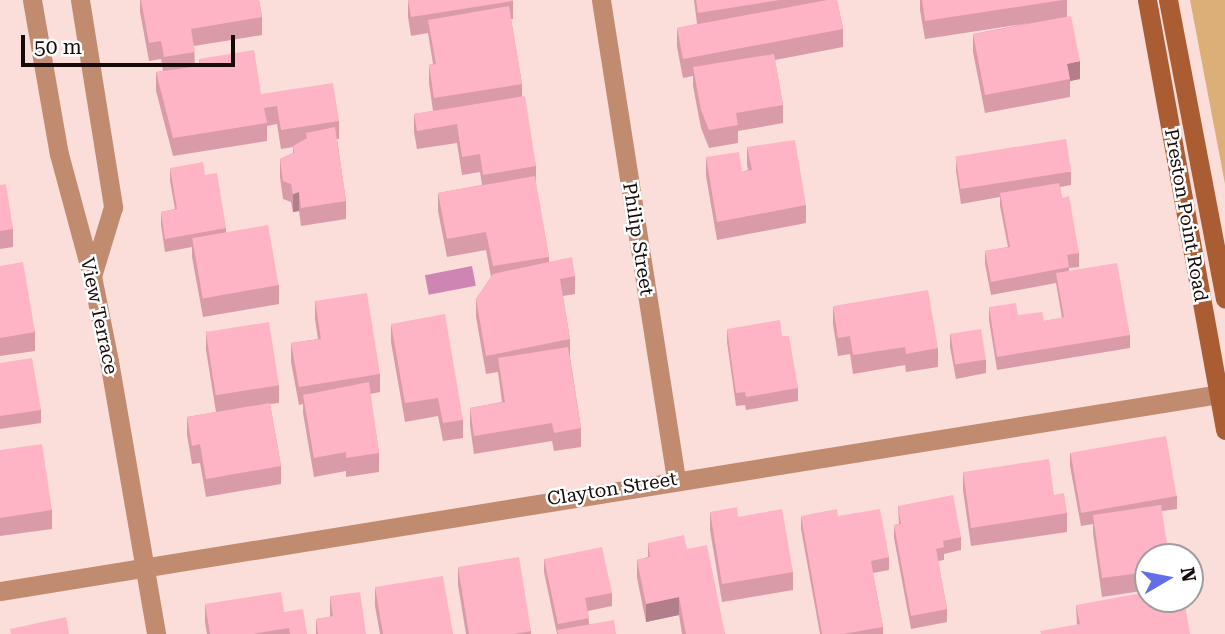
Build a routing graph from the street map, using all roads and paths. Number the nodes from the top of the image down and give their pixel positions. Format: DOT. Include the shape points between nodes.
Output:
graph roads {
  1 [pos="32,0"];
  2 [pos="80,0"];
  3 [pos="601,0"];
  4 [pos="1147,0"];
  5 [pos="1168,0"];
  6 [pos="92,276"];
  7 [pos="1225,299"];
  8 [pos="1221,394"];
  9 [pos="1225,430"];
  10 [pos="676,478"];
  11 [pos="144,567"];
  12 [pos="0,591"];
  13 [pos="156,634"];
  1 -- 6 [label="street, View Terrace" via="59,154"];
  2 -- 6 [label="street" via="113,207"];
  3 -- 10 [label="street, Philip Street"];
  4 -- 8 [label="main road, Preston Point Road"];
  5 -- 7 [label="main road, Preston Point Road"];
  6 -- 11 [label="street, View Terrace"];
  8 -- 9 [label="main road, Preston Point Road"];
  8 -- 10 [label="street, Clayton Street"];
  10 -- 11 [label="street, Clayton Street"];
  11 -- 12 [label="street, Clayton Street"];
  11 -- 13 [label="street, View Terrace"];
}
